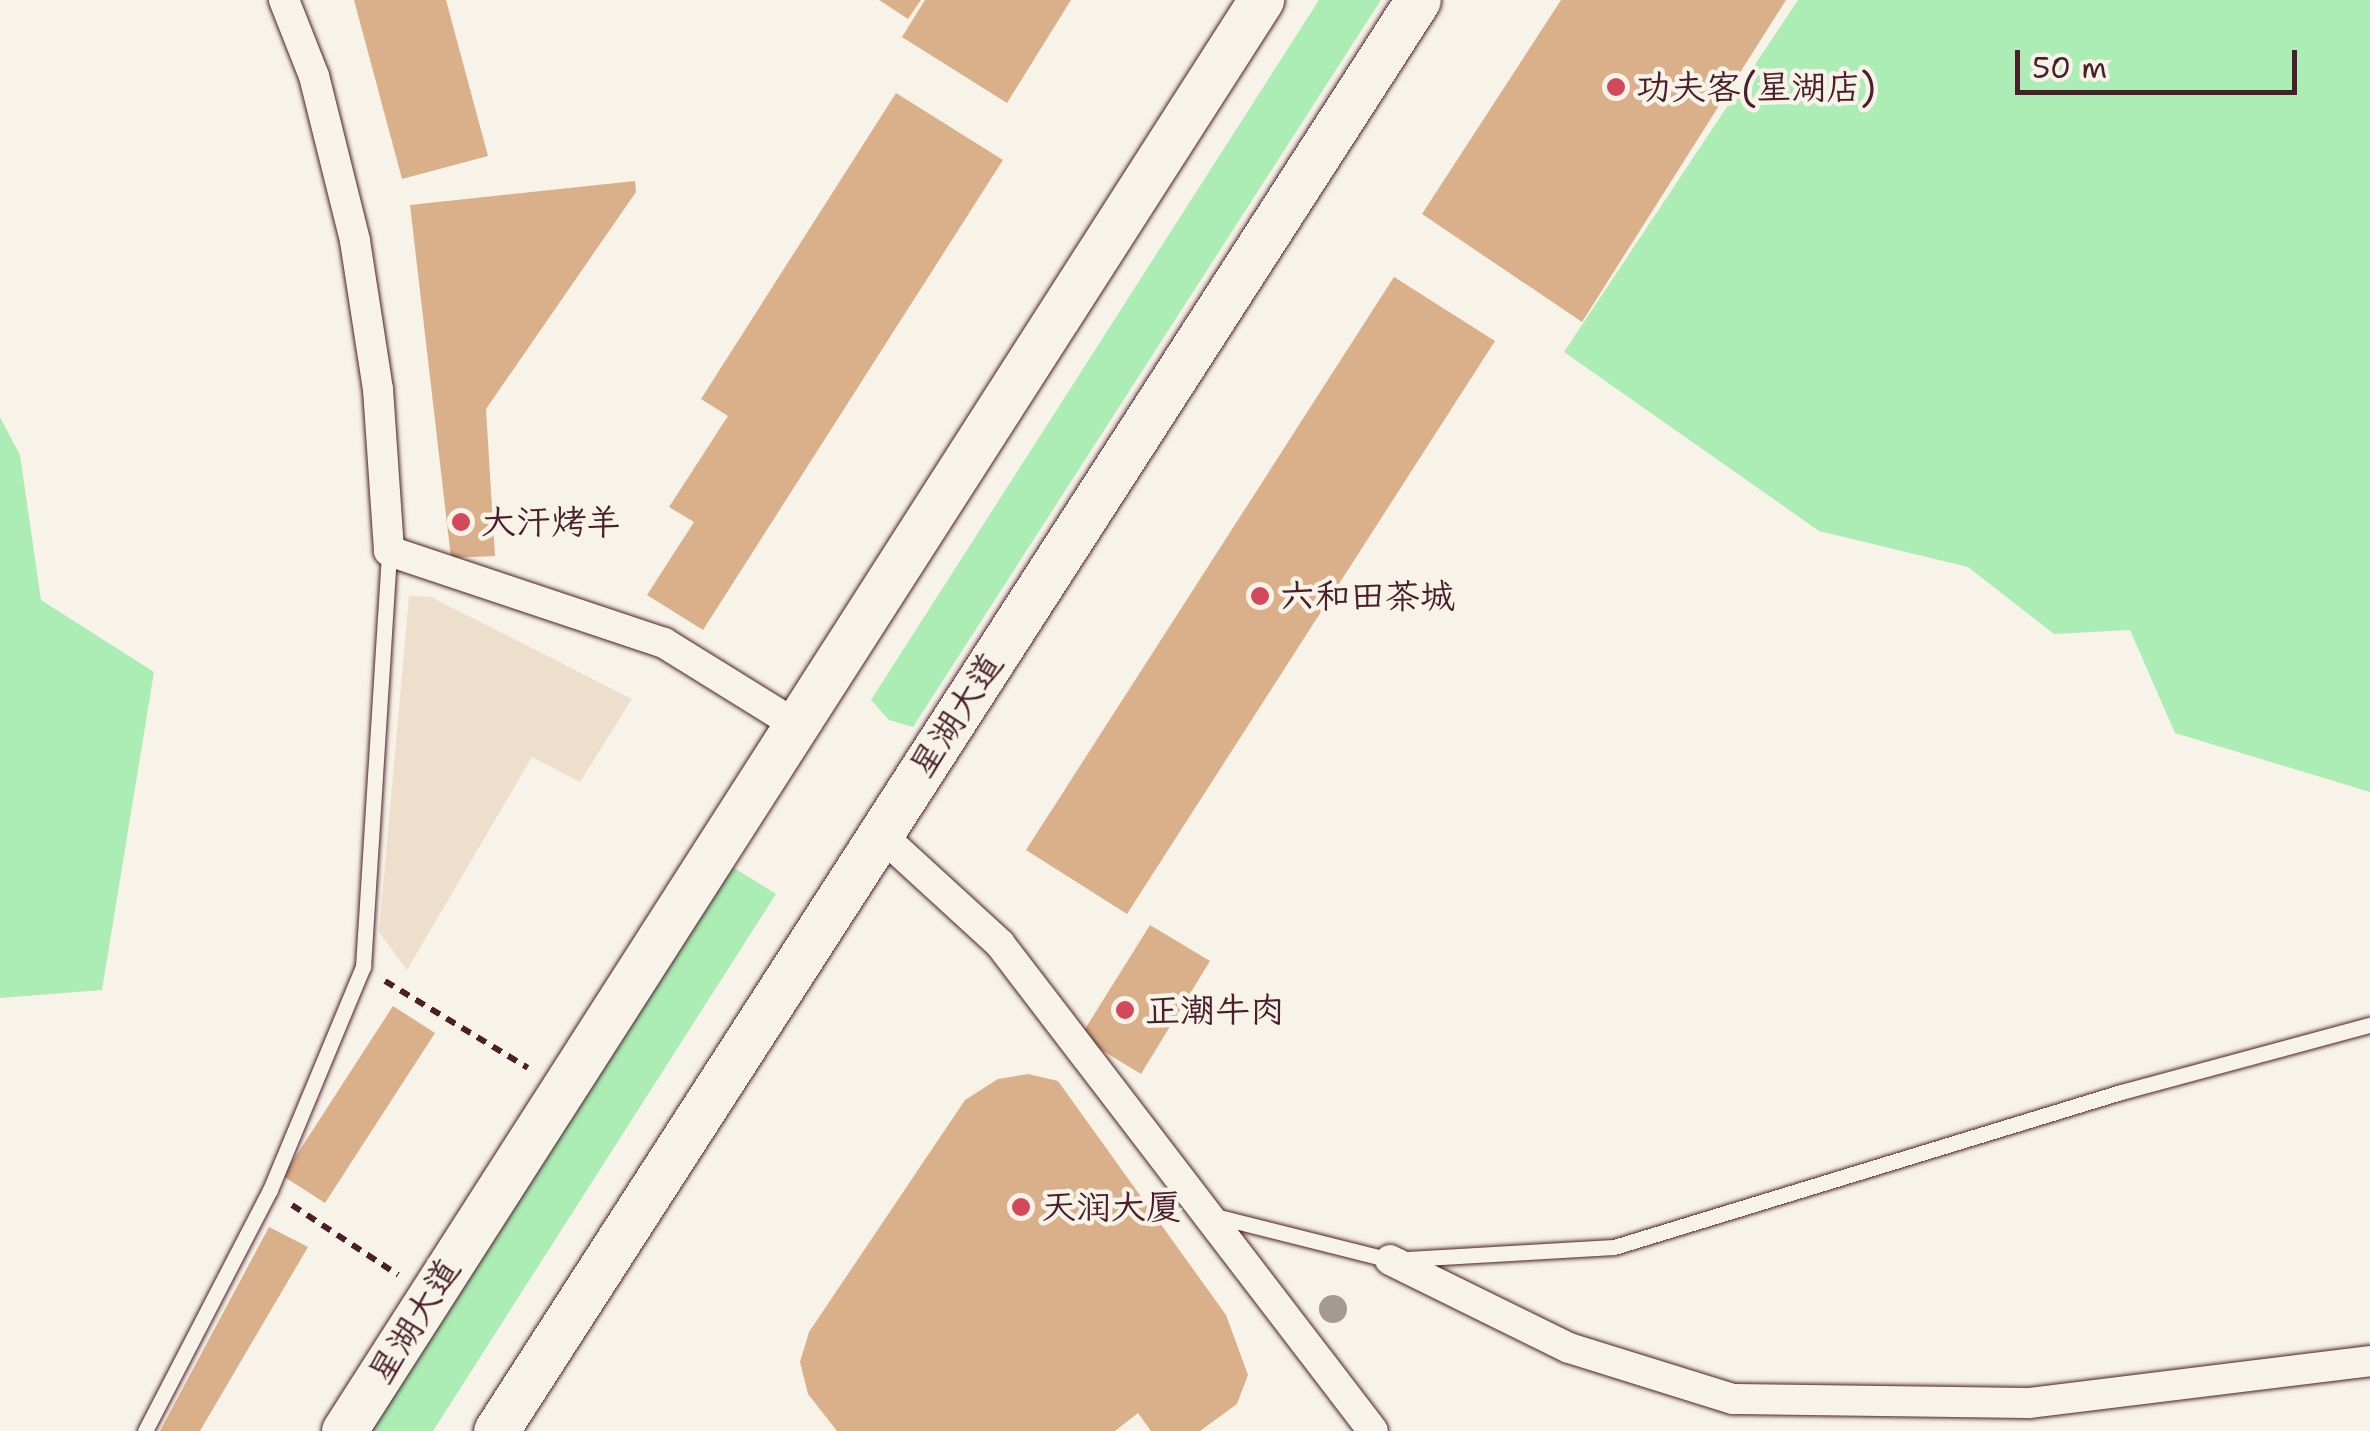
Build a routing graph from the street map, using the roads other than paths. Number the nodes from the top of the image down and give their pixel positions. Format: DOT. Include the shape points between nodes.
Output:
graph roads {
  1 [pos="284,0"];
  2 [pos="1261,0"];
  3 [pos="1418,0"];
  4 [pos="389,552"];
  5 [pos="796,725"];
  6 [pos="879,833"];
  7 [pos="2370,1026"];
  8 [pos="1207,1214"];
  9 [pos="1390,1260"];
  10 [pos="2370,1361"];
  11 [pos="145,1431"];
  12 [pos="344,1431"];
  13 [pos="496,1431"];
  14 [pos="1373,1431"];
  1 -- 4 [label="street" via="314,76 355,241 378,389"];
  2 -- 5 [label="main road, 星湖大道"];
  3 -- 6 [label="main road, 星湖大道"];
  4 -- 5 [label="street" via="664,643"];
  4 -- 11 [label="lane" via="362,967 270,1190"];
  5 -- 12 [label="main road, 星湖大道"];
  6 -- 8 [label="street" via="1000,944"];
  6 -- 13 [label="main road, 星湖大道"];
  7 -- 9 [label="lane" via="2121,1092 1614,1247"];
  8 -- 9 [label="lane"];
  8 -- 14 [label="street"];
  9 -- 10 [label="street" via="1569,1348 1733,1398 2029,1403"];
}
